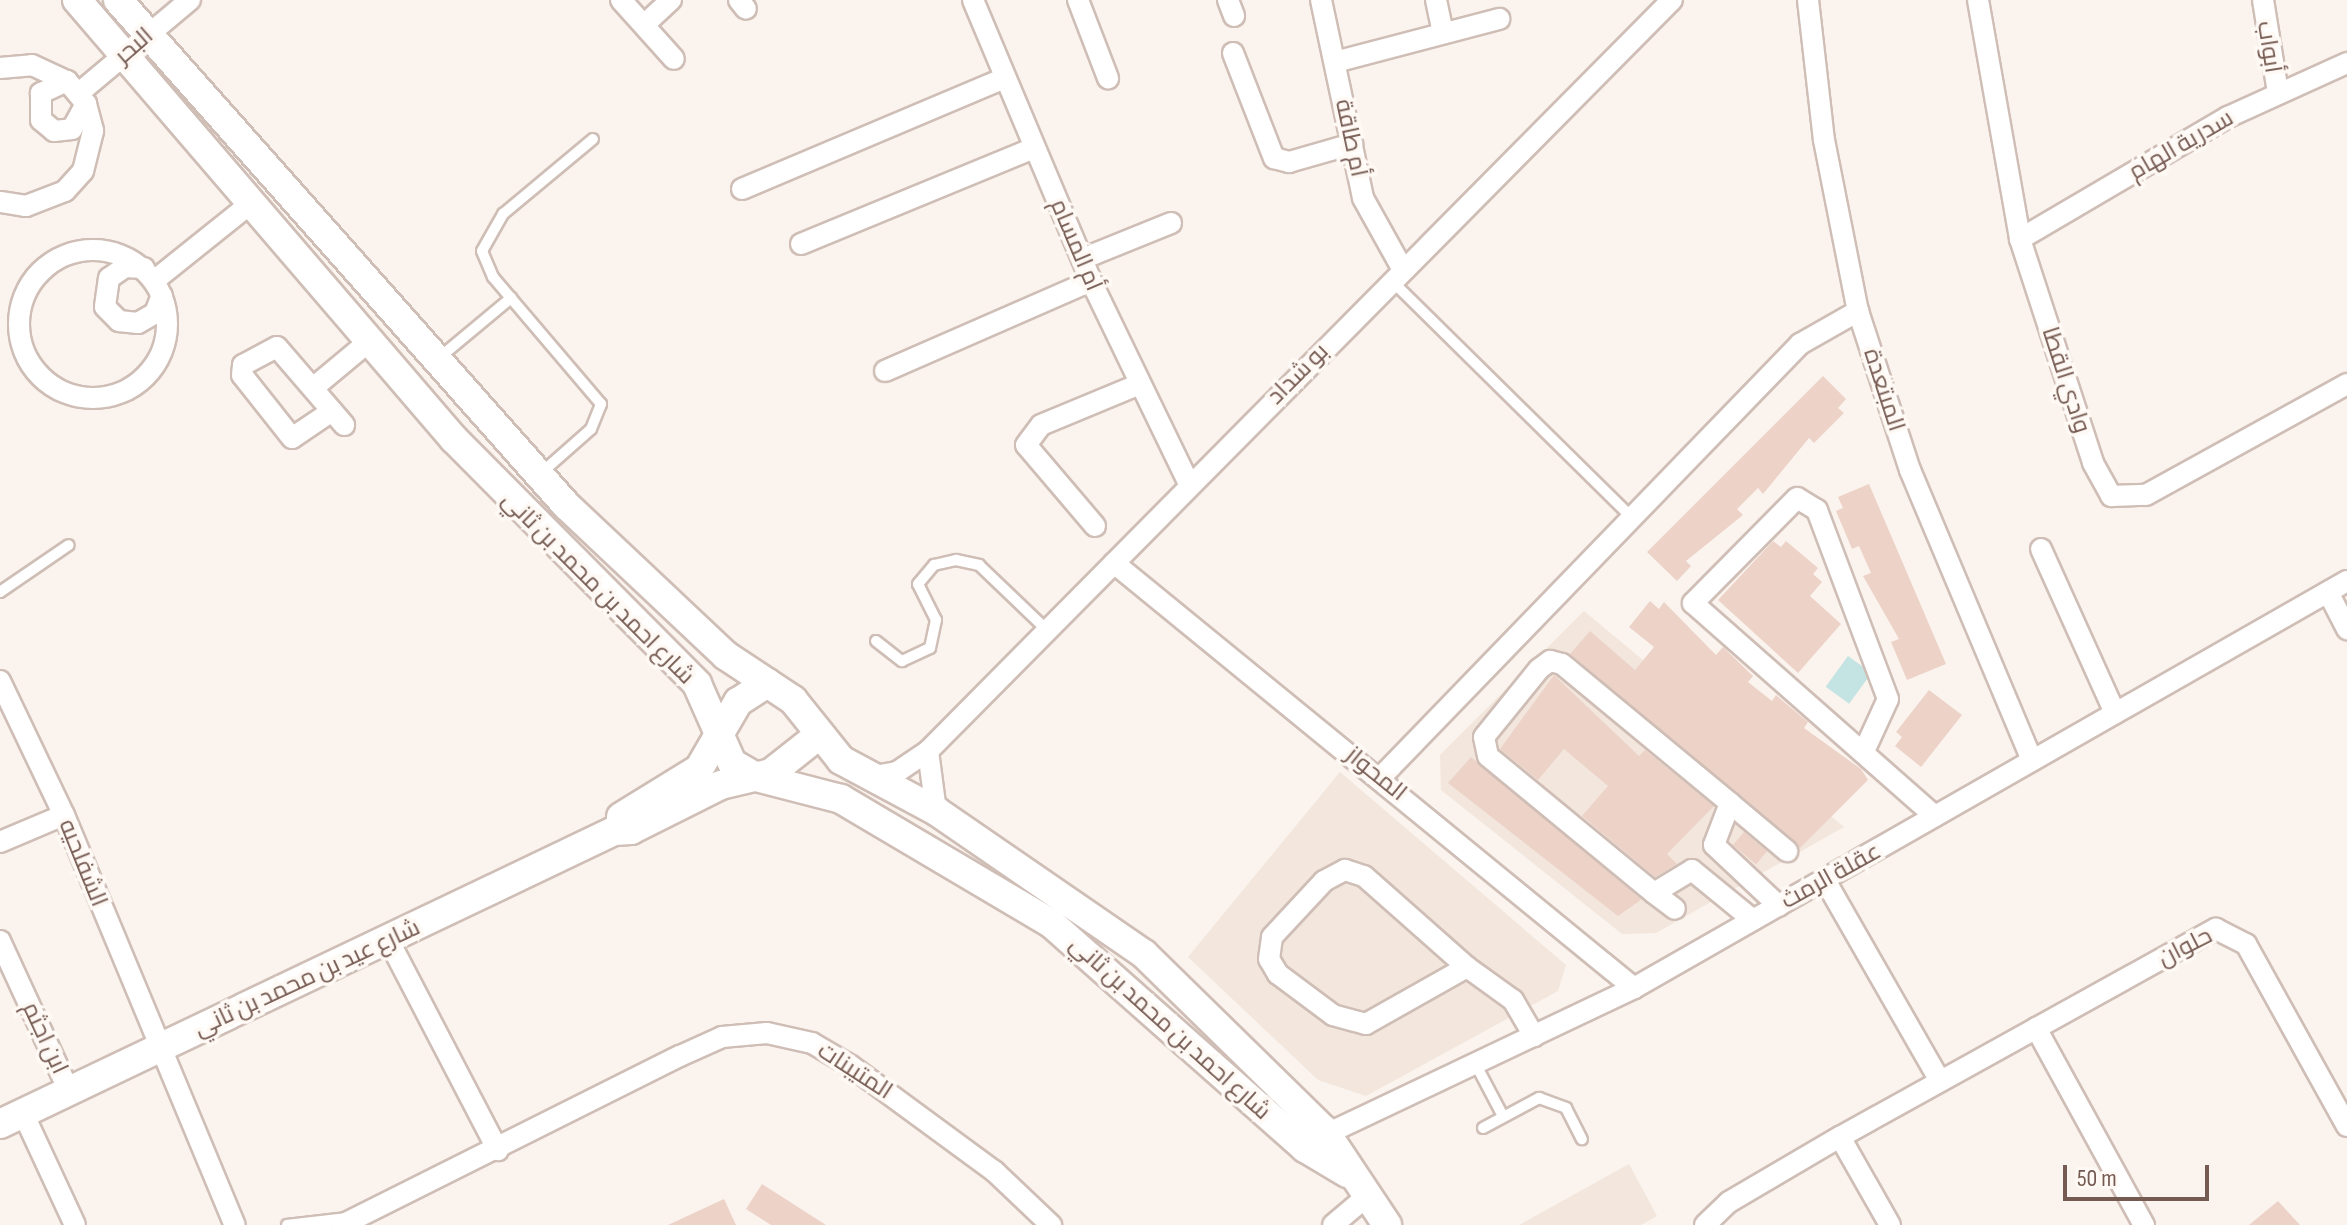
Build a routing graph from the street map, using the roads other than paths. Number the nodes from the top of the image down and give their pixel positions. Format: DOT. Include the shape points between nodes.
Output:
graph roads {
  1 [pos="77,0"];
  2 [pos="118,0"];
  3 [pos="190,0"];
  4 [pos="621,0"];
  5 [pos="671,0"];
  6 [pos="973,0"];
  7 [pos="1078,0"];
  8 [pos="1321,0"];
  9 [pos="1436,0"];
  10 [pos="1672,0"];
  11 [pos="1808,0"];
  12 [pos="1978,0"];
  13 [pos="2263,0"];
  14 [pos="1499,19"];
  15 [pos="644,25"];
  16 [pos="1443,33"];
  17 [pos="148,34"];
  18 [pos="1233,53"];
  19 [pos="124,55"];
  20 [pos="674,59"];
  21 [pos="1335,62"];
  22 [pos="2347,63"];
  23 [pos="0,68"];
  24 [pos="1108,78"];
  25 [pos="1003,79"];
  26 [pos="77,93"];
  27 [pos="2278,93"];
  28 [pos="593,139"];
  29 [pos="1352,144"];
  30 [pos="1034,148"];
  31 [pos="742,189"];
  32 [pos="0,202"];
  33 [pos="250,204"];
  34 [pos="1171,223"];
  35 [pos="2020,239"];
  36 [pos="801,244"];
  37 [pos="1082,259"];
  38 [pos="1396,274"];
  39 [pos="154,281"];
  40 [pos="1091,281"];
  41 [pos="511,298"];
  42 [pos="1858,311"];
  43 [pos="367,343"];
  44 [pos="436,361"];
  45 [pos="885,371"];
  46 [pos="1140,384"];
  47 [pos="2347,384"];
  48 [pos="313,388"];
  49 [pos="538,475"];
  50 [pos="1189,484"];
  51 [pos="1632,518"];
  52 [pos="1095,526"];
  53 [pos="69,545"];
  54 [pos="2041,549"];
  55 [pos="1114,563"];
  56 [pos="2347,581"];
  57 [pos="0,592"];
  58 [pos="2328,592"];
  59 [pos="2347,629"];
  60 [pos="1049,632"];
  61 [pos="876,641"];
  62 [pos="0,681"];
  63 [pos="767,683"];
  64 [pos="2115,713"];
  65 [pos="819,735"];
  66 [pos="718,742"];
  67 [pos="1865,749"];
  68 [pos="928,751"];
  69 [pos="2032,760"];
  70 [pos="756,777"];
  71 [pos="868,777"];
  72 [pos="1381,777"];
  73 [pos="1730,803"];
  74 [pos="936,811"];
  75 [pos="64,815"];
  76 [pos="1935,816"];
  77 [pos="614,831"];
  78 [pos="0,842"];
  79 [pos="1787,851"];
  80 [pos="1826,882"];
  81 [pos="1654,893"];
  82 [pos="1779,906"];
  83 [pos="1675,909"];
  84 [pos="1753,920"];
  85 [pos="0,941"];
  86 [pos="389,941"];
  87 [pos="1467,967"];
  88 [pos="1634,988"];
  89 [pos="2036,1028"];
  90 [pos="1534,1036"];
  91 [pos="157,1048"];
  92 [pos="1474,1062"];
  93 [pos="1940,1081"];
  94 [pos="69,1091"];
  95 [pos="1503,1116"];
  96 [pos="11,1118"];
  97 [pos="2347,1126"];
  98 [pos="1483,1128"];
  99 [pos="1840,1137"];
  100 [pos="1315,1139"];
  101 [pos="1582,1139"];
  102 [pos="498,1150"];
  103 [pos="1358,1187"];
  104 [pos="346,1222"];
  105 [pos="75,1225"];
  106 [pos="235,1225"];
  107 [pos="287,1225"];
  108 [pos="1051,1225"];
  109 [pos="1333,1225"];
  110 [pos="1387,1225"];
  111 [pos="1705,1225"];
  112 [pos="1890,1225"];
  113 [pos="2144,1225"];
  1 -- 19 [label="street, شارع احمد بن محمد بن ثاني"];
  2 -- 17 [label="street, شارع احمد بن محمد بن ثاني"];
  3 -- 17 [label="street, البحر"];
  4 -- 15 [label="street"];
  5 -- 15 [label="street"];
  6 -- 25 [label="street, أم المسام"];
  7 -- 24 [label="street"];
  8 -- 21 [label="street, أم طاقة"];
  9 -- 16 [label="street"];
  10 -- 38 [label="street, بو شداد"];
  11 -- 42 [label="street, المبتعدة" via="1824,140"];
  12 -- 35 [label="street, وادي القطا"];
  13 -- 27 [label="street, أبواب"];
  14 -- 16 [label="street"];
  15 -- 20 [label="street"];
  16 -- 21 [label="street"];
  17 -- 19 [label="street, البحر"];
  17 -- 44 [label="street, شارع احمد بن محمد بن ثاني"];
  18 -- 29 [label="street" via="1274,158 1289,162"];
  19 -- 26 [label="street, البحر"];
  19 -- 33 [label="street, شارع احمد بن محمد بن ثاني"];
  21 -- 29 [label="street, أم طاقة"];
  22 -- 27 [label="street, سدرية الهام"];
  23 -- 26 [label="street" via="32,65"];
  25 -- 30 [label="street, أم المسام"];
  25 -- 31 [label="street"];
  26 -- 32 [label="street" via="92,145 75,182 40,204"];
  27 -- 35 [label="street, سدرية الهام"];
  28 -- 41 [label="lane" via="487,233 484,261"];
  29 -- 38 [label="street, أم طاقة" via="1371,222"];
  30 -- 36 [label="street"];
  30 -- 37 [label="street, أم المسام"];
  33 -- 39 [label="street"];
  33 -- 43 [label="street, شارع احمد بن محمد بن ثاني"];
  34 -- 37 [label="street"];
  35 -- 47 [label="street, وادي القطا" via="2093,463 2119,500 2159,489"];
  37 -- 40 [label="street, أم المسام"];
  38 -- 50 [label="street, بو شداد"];
  38 -- 51 [label="lane"];
  39 -- 39 [label="street" via="98,250 52,264 30,288 19,318 29,364 66,396 116,393 144,374 162,345"];
  40 -- 45 [label="street"];
  40 -- 46 [label="street, أم المسام"];
  41 -- 44 [label="lane"];
  41 -- 49 [label="lane" via="602,409 591,429"];
  42 -- 51 [label="street" via="1800,344"];
  42 -- 69 [label="street, المبتعدة" via="1910,470"];
  43 -- 48 [label="street"];
  43 -- 66 [label="street, شارع احمد بن محمد بن ثاني" via="514,505 697,684"];
  44 -- 49 [label="street, شارع احمد بن محمد بن ثاني"];
  46 -- 50 [label="street, أم المسام"];
  46 -- 52 [label="street" via="1041,425 1026,445"];
  48 -- 48 [label="street" via="338,418 292,438 241,370 265,347 277,347"];
  49 -- 63 [label="street, شارع احمد بن محمد بن ثاني" via="725,655"];
  50 -- 55 [label="street, بو شداد"];
  51 -- 72 [label="street"];
  53 -- 57 [label="lane"];
  54 -- 64 [label="street"];
  55 -- 60 [label="street, بو شداد"];
  55 -- 72 [label="street, المحواز"];
  56 -- 58 [label="street, عقلة الرمث"];
  58 -- 59 [label="street"];
  58 -- 64 [label="street, عقلة الرمث"];
  60 -- 61 [label="lane" via="979,565 956,560 934,565 918,584 936,620 930,648 902,661"];
  60 -- 68 [label="street, بو شداد"];
  62 -- 75 [label="street, الشفلحيه"];
  63 -- 65 [label="street, شارع احمد بن محمد بن ثاني" via="793,700"];
  63 -- 66 [label="street, شارع عيد بن محمد بن ثاني" via="738,702"];
  64 -- 69 [label="street, عقلة الرمث"];
  65 -- 70 [label="street, شارع عيد بن محمد بن ثاني" via="785,767"];
  65 -- 71 [label="street, شارع احمد بن محمد بن ثاني"];
  66 -- 70 [label="street, شارع احمد بن محمد بن ثاني" via="732,763"];
  66 -- 77 [label="street, شارع عيد بن محمد بن ثاني" via="699,769 623,816"];
  67 -- 67 [label="street" via="1693,603 1797,498 1817,510 1888,699"];
  67 -- 76 [label="street"];
  68 -- 71 [label="street, بو شداد" via="897,772"];
  68 -- 74 [label="street"];
  69 -- 76 [label="street, عقلة الرمث"];
  70 -- 77 [label="street, شارع عيد بن محمد بن ثاني"];
  70 -- 100 [label="street, شارع احمد بن محمد بن ثاني" via="841,799 1052,924"];
  71 -- 74 [label="street, شارع احمد بن محمد بن ثاني"];
  72 -- 88 [label="street, المحواز"];
  73 -- 79 [label="street"];
  73 -- 81 [label="street" via="1562,664 1539,669 1483,747"];
  73 -- 82 [label="street" via="1714,845"];
  74 -- 100 [label="street, شارع احمد بن محمد بن ثاني" via="1144,954"];
  75 -- 78 [label="street"];
  75 -- 91 [label="street, الشفلحيه"];
  76 -- 80 [label="street, عقلة الرمث"];
  77 -- 86 [label="street, شارع عيد بن محمد بن ثاني"];
  80 -- 82 [label="street, عقلة الرمث"];
  80 -- 93 [label="street"];
  81 -- 83 [label="street"];
  81 -- 84 [label="street" via="1692,870"];
  82 -- 84 [label="street, عقلة الرمث"];
  84 -- 88 [label="street, عقلة الرمث"];
  85 -- 94 [label="street, ابن اجثم"];
  86 -- 91 [label="street, شارع عيد بن محمد بن ثاني"];
  86 -- 102 [label="street"];
  87 -- 87 [label="street" via="1355,871 1324,881 1268,947 1278,974 1349,1024 1380,1019"];
  87 -- 90 [label="street" via="1513,1000"];
  88 -- 90 [label="street, عقلة الرمث"];
  89 -- 93 [label="street, حلوان"];
  89 -- 97 [label="street, حلوان" via="2205,934 2228,929 2246,944"];
  89 -- 113 [label="street"];
  90 -- 92 [label="street, عقلة الرمث"];
  91 -- 94 [label="street, شارع عيد بن محمد بن ثاني"];
  91 -- 106 [label="street, الشفلحيه"];
  92 -- 95 [label="lane"];
  92 -- 100 [label="street, عقلة الرمث"];
  93 -- 99 [label="street, حلوان"];
  94 -- 96 [label="street, شارع عيد بن محمد بن ثاني"];
  95 -- 98 [label="lane"];
  95 -- 101 [label="lane" via="1539,1098 1554,1100"];
  96 -- 105 [label="street"];
  99 -- 111 [label="street, حلوان" via="1729,1202"];
  99 -- 112 [label="street"];
  100 -- 103 [label="street, شارع احمد بن محمد بن ثاني"];
  102 -- 104 [label="street, المتيبنات"];
  102 -- 108 [label="street, المتيبنات" via="708,1043 767,1033 812,1043 851,1066 994,1171"];
  103 -- 109 [label="street"];
  103 -- 110 [label="street, شارع احمد بن محمد بن ثاني"];
  104 -- 107 [label="lane"];
}
